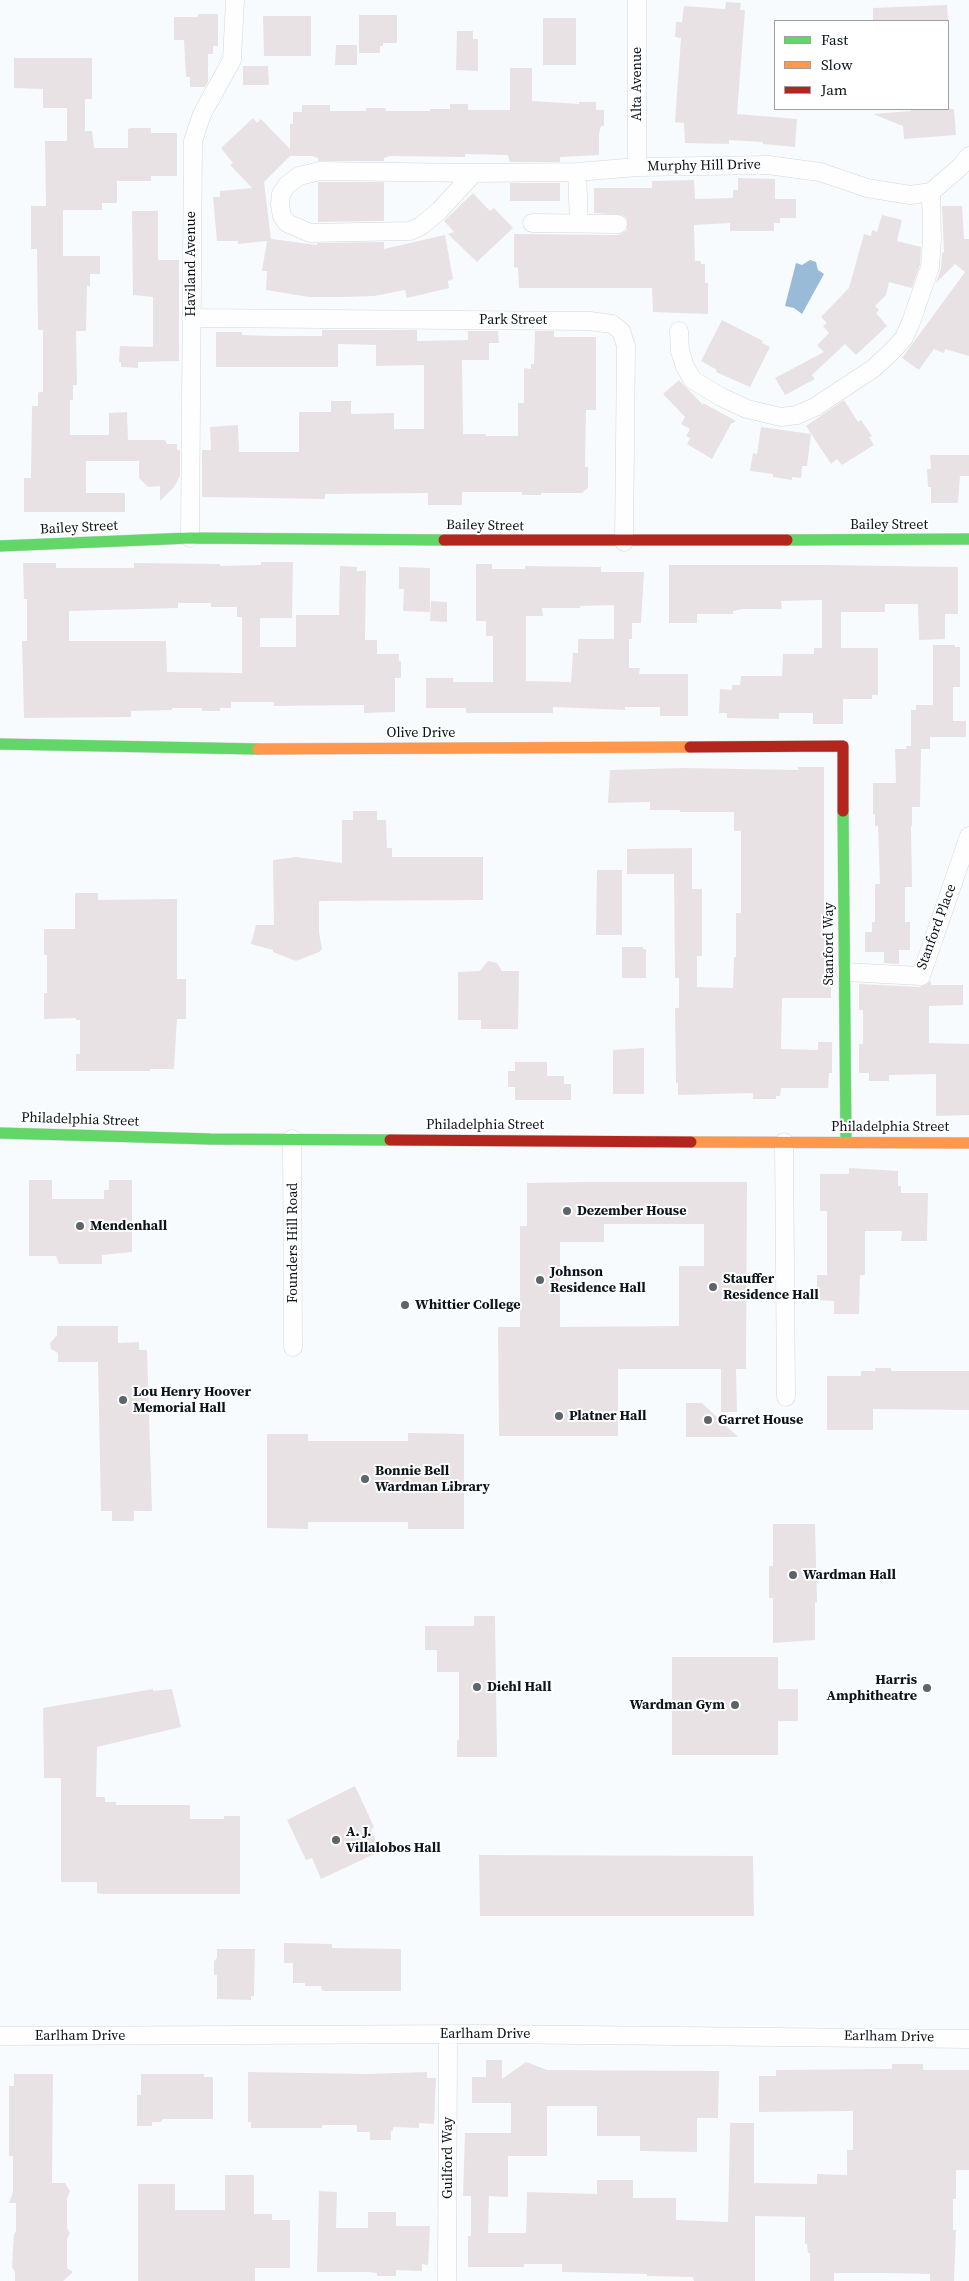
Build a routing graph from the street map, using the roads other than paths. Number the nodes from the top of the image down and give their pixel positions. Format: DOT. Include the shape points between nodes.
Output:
graph roads {
  1 [pos="234,0"];
  2 [pos="637,0"];
  3 [pos="969,156"];
  4 [pos="637,167"];
  5 [pos="577,172"];
  6 [pos="474,173"];
  7 [pos="931,192"];
  8 [pos="532,223"];
  9 [pos="579,223"];
  10 [pos="618,224"];
  11 [pos="191,318"];
  12 [pos="679,331"];
  13 [pos="190,538"];
  14 [pos="969,539"];
  15 [pos="624,542"];
  16 [pos="0,546"];
  17 [pos="0,744"];
  18 [pos="843,746"];
  19 [pos="969,836"];
  20 [pos="845,972"];
  21 [pos="0,1133"];
  22 [pos="292,1139"];
  23 [pos="784,1142"];
  24 [pos="846,1142"];
  25 [pos="969,1143"];
  26 [pos="293,1347"];
  27 [pos="786,1397"];
  28 [pos="448,2034"];
  29 [pos="0,2036"];
  30 [pos="969,2039"];
  31 [pos="447,2281"];
  1 -- 11 [label="street, Haviland Avenue" via="232,60 202,114 193,141"];
  2 -- 4 [label="street, Alta Avenue"];
  3 -- 7 [label="street"];
  4 -- 5 [label="street, Murphy Hill Drive"];
  4 -- 7 [label="street, Murphy Hill Drive" via="768,165 820,172 890,193"];
  5 -- 6 [label="street, Murphy Hill Drive"];
  5 -- 9 [label="street"];
  6 -- 6 [label="street, Murphy Hill Drive" via="320,171 299,176 287,185 281,194 282,216 287,223 310,232 410,231 439,211"];
  7 -- 12 [label="street" via="930,267 904,338 874,368 815,407 797,415 781,417 747,409 721,397 693,380 684,367"];
  8 -- 9 [label="street"];
  9 -- 10 [label="street"];
  11 -- 13 [label="street, Haviland Avenue"];
  11 -- 15 [label="street, Park Street" via="590,321 612,324 621,331 626,346"];
  13 -- 15 [label="street, Bailey Street"];
  13 -- 16 [label="street, Bailey Street"];
  14 -- 15 [label="street, Bailey Street"];
  17 -- 18 [label="street, Olive Drive" via="201,749"];
  18 -- 20 [label="street, Stanford Way"];
  19 -- 20 [label="street, Stanford Place" via="921,976"];
  20 -- 24 [label="street, Stanford Way"];
  21 -- 22 [label="street, Philadelphia Street"];
  22 -- 23 [label="street, Philadelphia Street"];
  22 -- 26 [label="street, Founders Hill Road"];
  23 -- 24 [label="street, Philadelphia Street"];
  23 -- 27 [label="street"];
  24 -- 25 [label="street, Philadelphia Street"];
  28 -- 29 [label="street, Earlham Drive"];
  28 -- 30 [label="street, Earlham Drive"];
  28 -- 31 [label="street, Guilford Way"];
}
